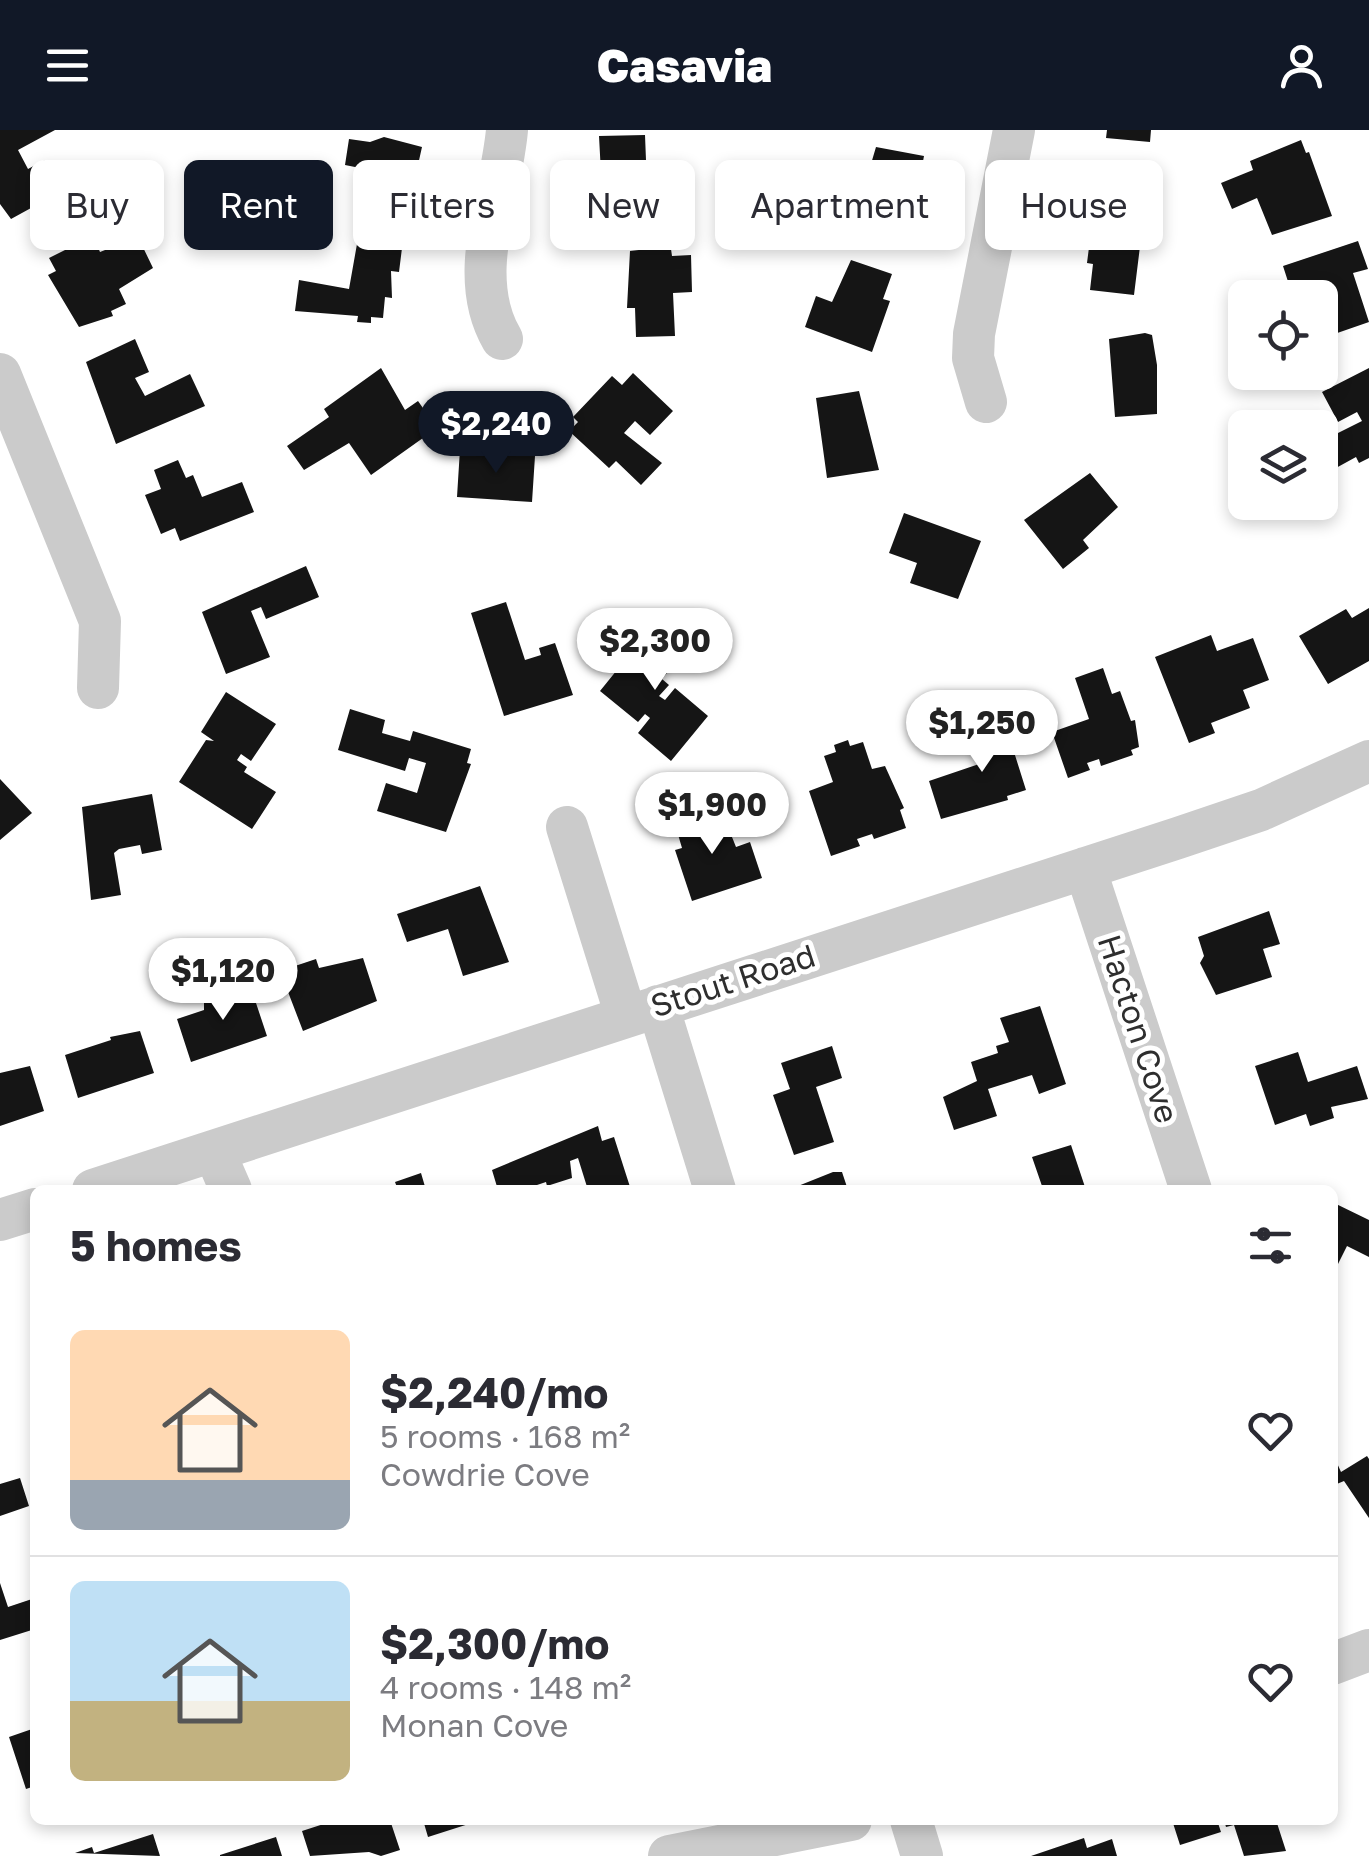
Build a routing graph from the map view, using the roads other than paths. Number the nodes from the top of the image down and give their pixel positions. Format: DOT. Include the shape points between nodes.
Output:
graph roads {
  1 [pos="507,130"];
  2 [pos="1014,130"];
  3 [pos="502,338"];
  4 [pos="0,374"];
  5 [pos="986,402"];
  6 [pos="98,688"];
  7 [pos="1369,761"];
  8 [pos="567,828"];
  9 [pos="1085,868"];
  10 [pos="642,1011"];
  11 [pos="214,1151"];
  12 [pos="109,1185"];
  13 [pos="230,1185"];
  14 [pos="713,1185"];
  15 [pos="1189,1185"];
  16 [pos="30,1211"];
  17 [pos="0,1220"];
  18 [pos="1369,1650"];
  19 [pos="1338,1662"];
  20 [pos="832,1825"];
  21 [pos="912,1825"];
  22 [pos="669,1856"];
  23 [pos="922,1856"];
  1 -- 3 [label="street" via="484,290"];
  2 -- 5 [label="street" via="974,334"];
  4 -- 6 [label="street" via="100,621"];
  7 -- 9 [label="street, Stout Road" via="1260,810"];
  8 -- 10 [label="street"];
  9 -- 10 [label="street, Stout Road"];
  9 -- 15 [label="street, Hacton Cove"];
  10 -- 11 [label="street, Stout Road"];
  10 -- 14 [label="street"];
  11 -- 12 [label="street, Stout Road"];
  11 -- 13 [label="street"];
  16 -- 17 [label="street"];
  18 -- 19 [label="street"];
  20 -- 22 [label="street"];
  21 -- 23 [label="street"];
}
